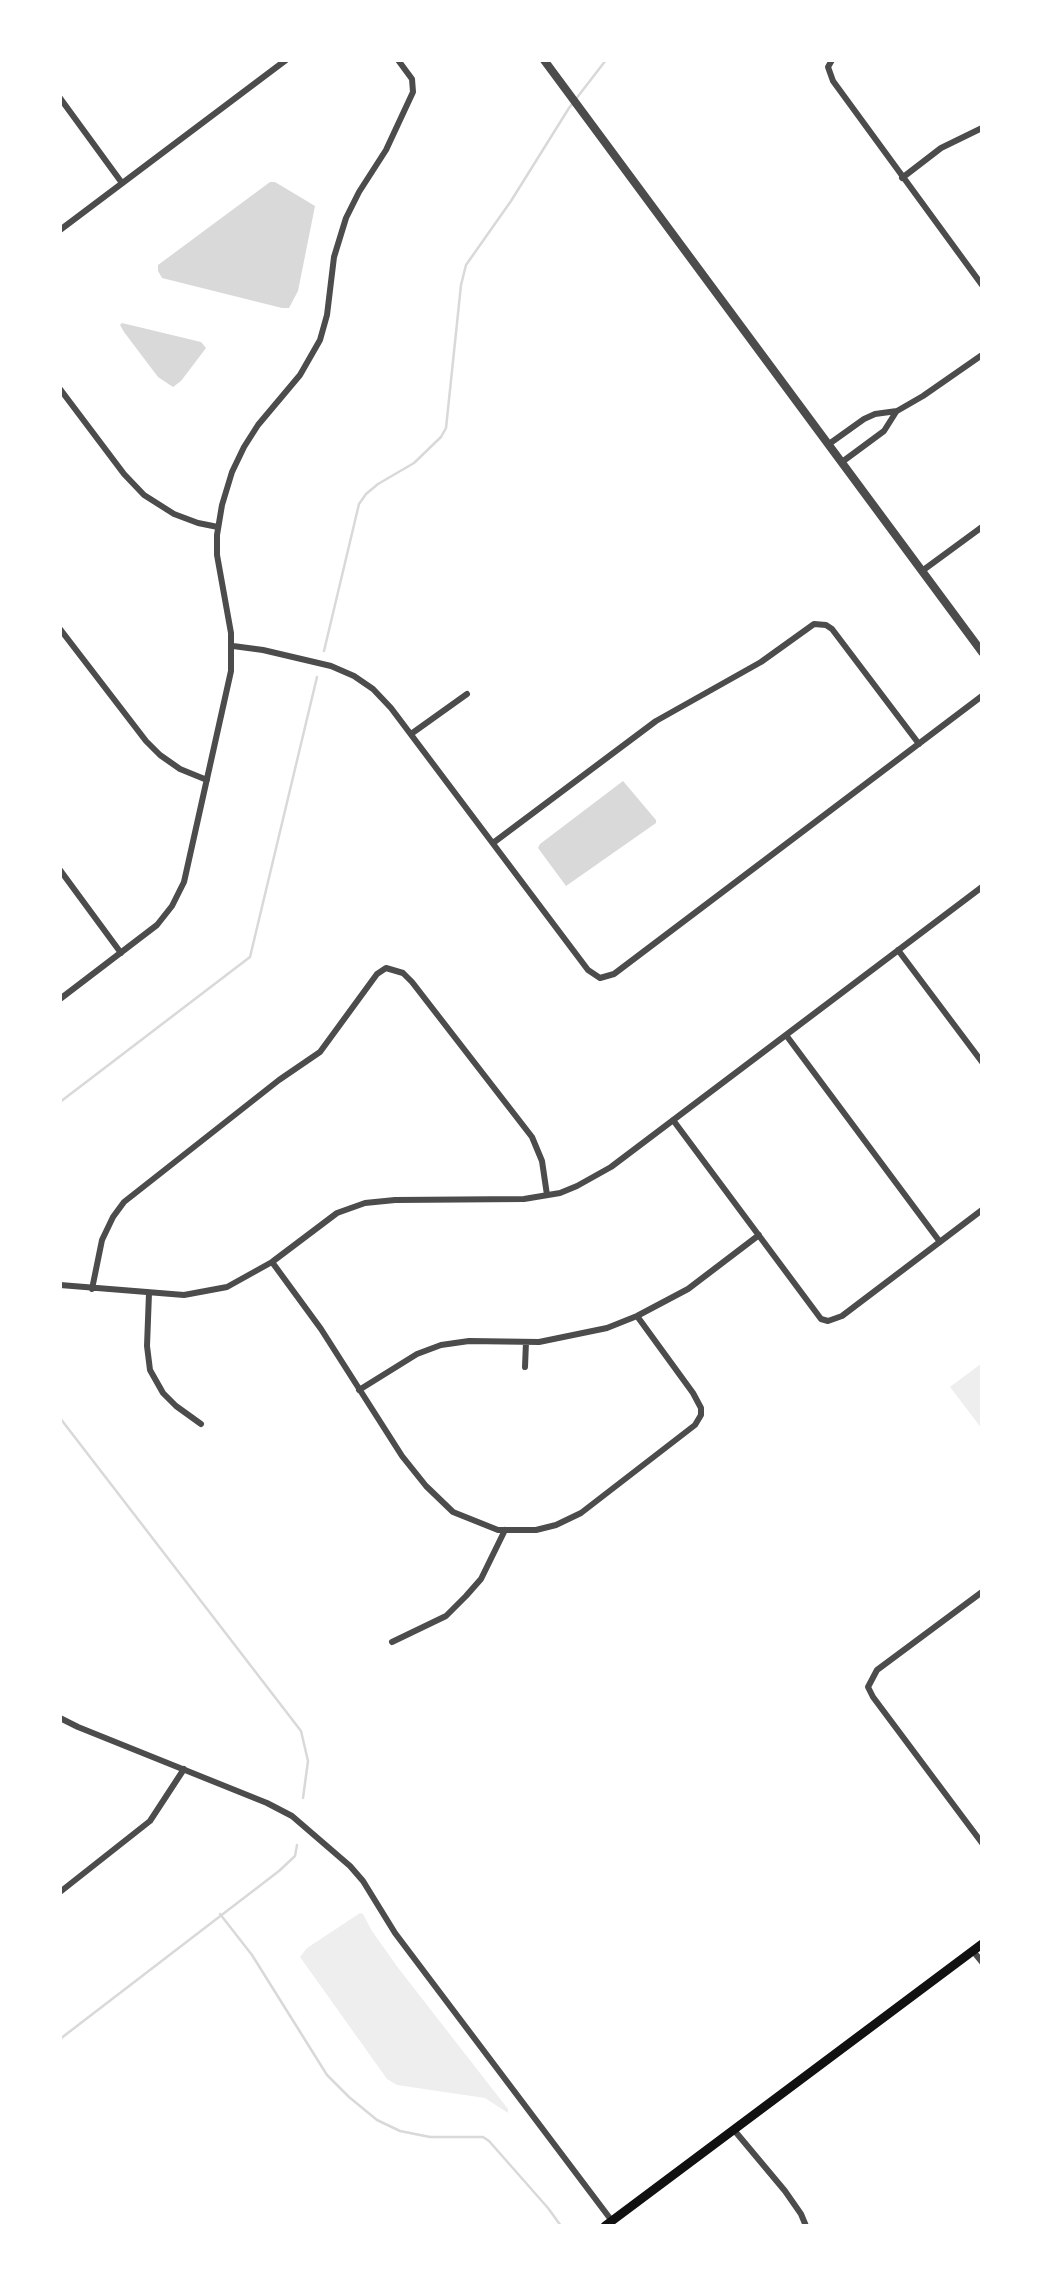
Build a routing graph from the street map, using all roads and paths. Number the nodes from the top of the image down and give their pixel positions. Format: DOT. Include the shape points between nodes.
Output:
graph roads {
  1 [pos="286,60"];
  2 [pos="398,60"];
  3 [pos="544,60"];
  4 [pos="830,64"];
  5 [pos="60,98"];
  6 [pos="982,128"];
  7 [pos="902,178"];
  8 [pos="122,183"];
  9 [pos="60,230"];
  10 [pos="982,284"];
  11 [pos="982,355"];
  12 [pos="60,388"];
  13 [pos="63,399"];
  14 [pos="897,412"];
  15 [pos="829,444"];
  16 [pos="842,462"];
  17 [pos="982,526"];
  18 [pos="218,527"];
  19 [pos="922,571"];
  20 [pos="60,629"];
  21 [pos="232,646"];
  22 [pos="982,652"];
  23 [pos="466,694"];
  24 [pos="982,696"];
  25 [pos="411,734"];
  26 [pos="919,744"];
  27 [pos="207,780"];
  28 [pos="493,843"];
  29 [pos="60,870"];
  30 [pos="982,887"];
  31 [pos="898,950"];
  32 [pos="121,953"];
  33 [pos="60,999"];
  34 [pos="786,1036"];
  35 [pos="982,1062"];
  36 [pos="673,1120"];
  37 [pos="547,1195"];
  38 [pos="982,1210"];
  39 [pos="759,1235"];
  40 [pos="940,1242"];
  41 [pos="272,1262"];
  42 [pos="60,1285"];
  43 [pos="92,1289"];
  44 [pos="150,1293"];
  45 [pos="637,1316"];
  46 [pos="526,1342"];
  47 [pos="524,1368"];
  48 [pos="359,1390"];
  49 [pos="201,1424"];
  50 [pos="505,1530"];
  51 [pos="982,1592"];
  52 [pos="392,1642"];
  53 [pos="60,1718"];
  54 [pos="184,1769"];
  55 [pos="982,1844"];
  56 [pos="60,1892"];
  57 [pos="977,1948"];
  58 [pos="982,1962"];
  59 [pos="734,2130"];
  60 [pos="609,2223"];
  61 [pos="806,2226"];
  1 -- 8 [label="street"];
  2 -- 18 [label="street" via="414,86 346,218 320,340 244,446"];
  3 -- 15 [label="street"];
  4 -- 7 [label="street" via="832,81"];
  5 -- 8 [label="street"];
  6 -- 7 [label="street"];
  7 -- 10 [label="street"];
  8 -- 9 [label="street"];
  11 -- 14 [label="street"];
  12 -- 13 [label="street"];
  13 -- 18 [label="street" via="144,495 174,514"];
  14 -- 15 [label="street" via="864,418"];
  14 -- 16 [label="street"];
  15 -- 16 [label="street"];
  16 -- 19 [label="street"];
  17 -- 19 [label="street"];
  18 -- 21 [label="street"];
  19 -- 22 [label="street"];
  20 -- 27 [label="street" via="160,755"];
  21 -- 25 [label="street" via="354,676"];
  21 -- 27 [label="street"];
  23 -- 25 [label="street"];
  24 -- 26 [label="street"];
  25 -- 28 [label="street"];
  26 -- 28 [label="street" via="832,629 820,623 656,722"];
  26 -- 28 [label="street" via="614,974 600,978"];
  27 -- 32 [label="street" via="178,896 157,925"];
  29 -- 32 [label="street"];
  30 -- 31 [label="street"];
  31 -- 34 [label="street"];
  31 -- 35 [label="street"];
  32 -- 33 [label="street"];
  34 -- 36 [label="street"];
  34 -- 40 [label="street"];
  36 -- 37 [label="street" via="600,1174"];
  36 -- 39 [label="street"];
  37 -- 41 [label="street" via="365,1203 337,1214"];
  37 -- 43 [label="street" via="532,1137 412,982 386,968 320,1052 129,1198 106,1228"];
  38 -- 40 [label="street"];
  39 -- 40 [label="street" via="828,1321"];
  39 -- 45 [label="street" via="688,1289"];
  41 -- 44 [label="street" via="226,1287"];
  41 -- 48 [label="street"];
  42 -- 43 [label="street"];
  43 -- 44 [label="street"];
  44 -- 49 [label="street" via="150,1370 163,1393"];
  45 -- 46 [label="street" via="592,1332"];
  45 -- 50 [label="street" via="694,1393 701,1408 695,1425 580,1513 536,1530"];
  46 -- 47 [label="street"];
  46 -- 48 [label="street" via="441,1344"];
  48 -- 50 [label="street" via="434,1494 461,1516"];
  50 -- 52 [label="street" via="481,1579 446,1616"];
  51 -- 55 [label="street" via="877,1670 868,1687"];
  53 -- 54 [label="street"];
  54 -- 56 [label="street" via="150,1820"];
  54 -- 60 [label="street" via="292,1816 350,1866"];
  57 -- 58 [label="street"];
  57 -- 59 [label="main road"];
  59 -- 60 [label="main road"];
  59 -- 61 [label="street"];
}
